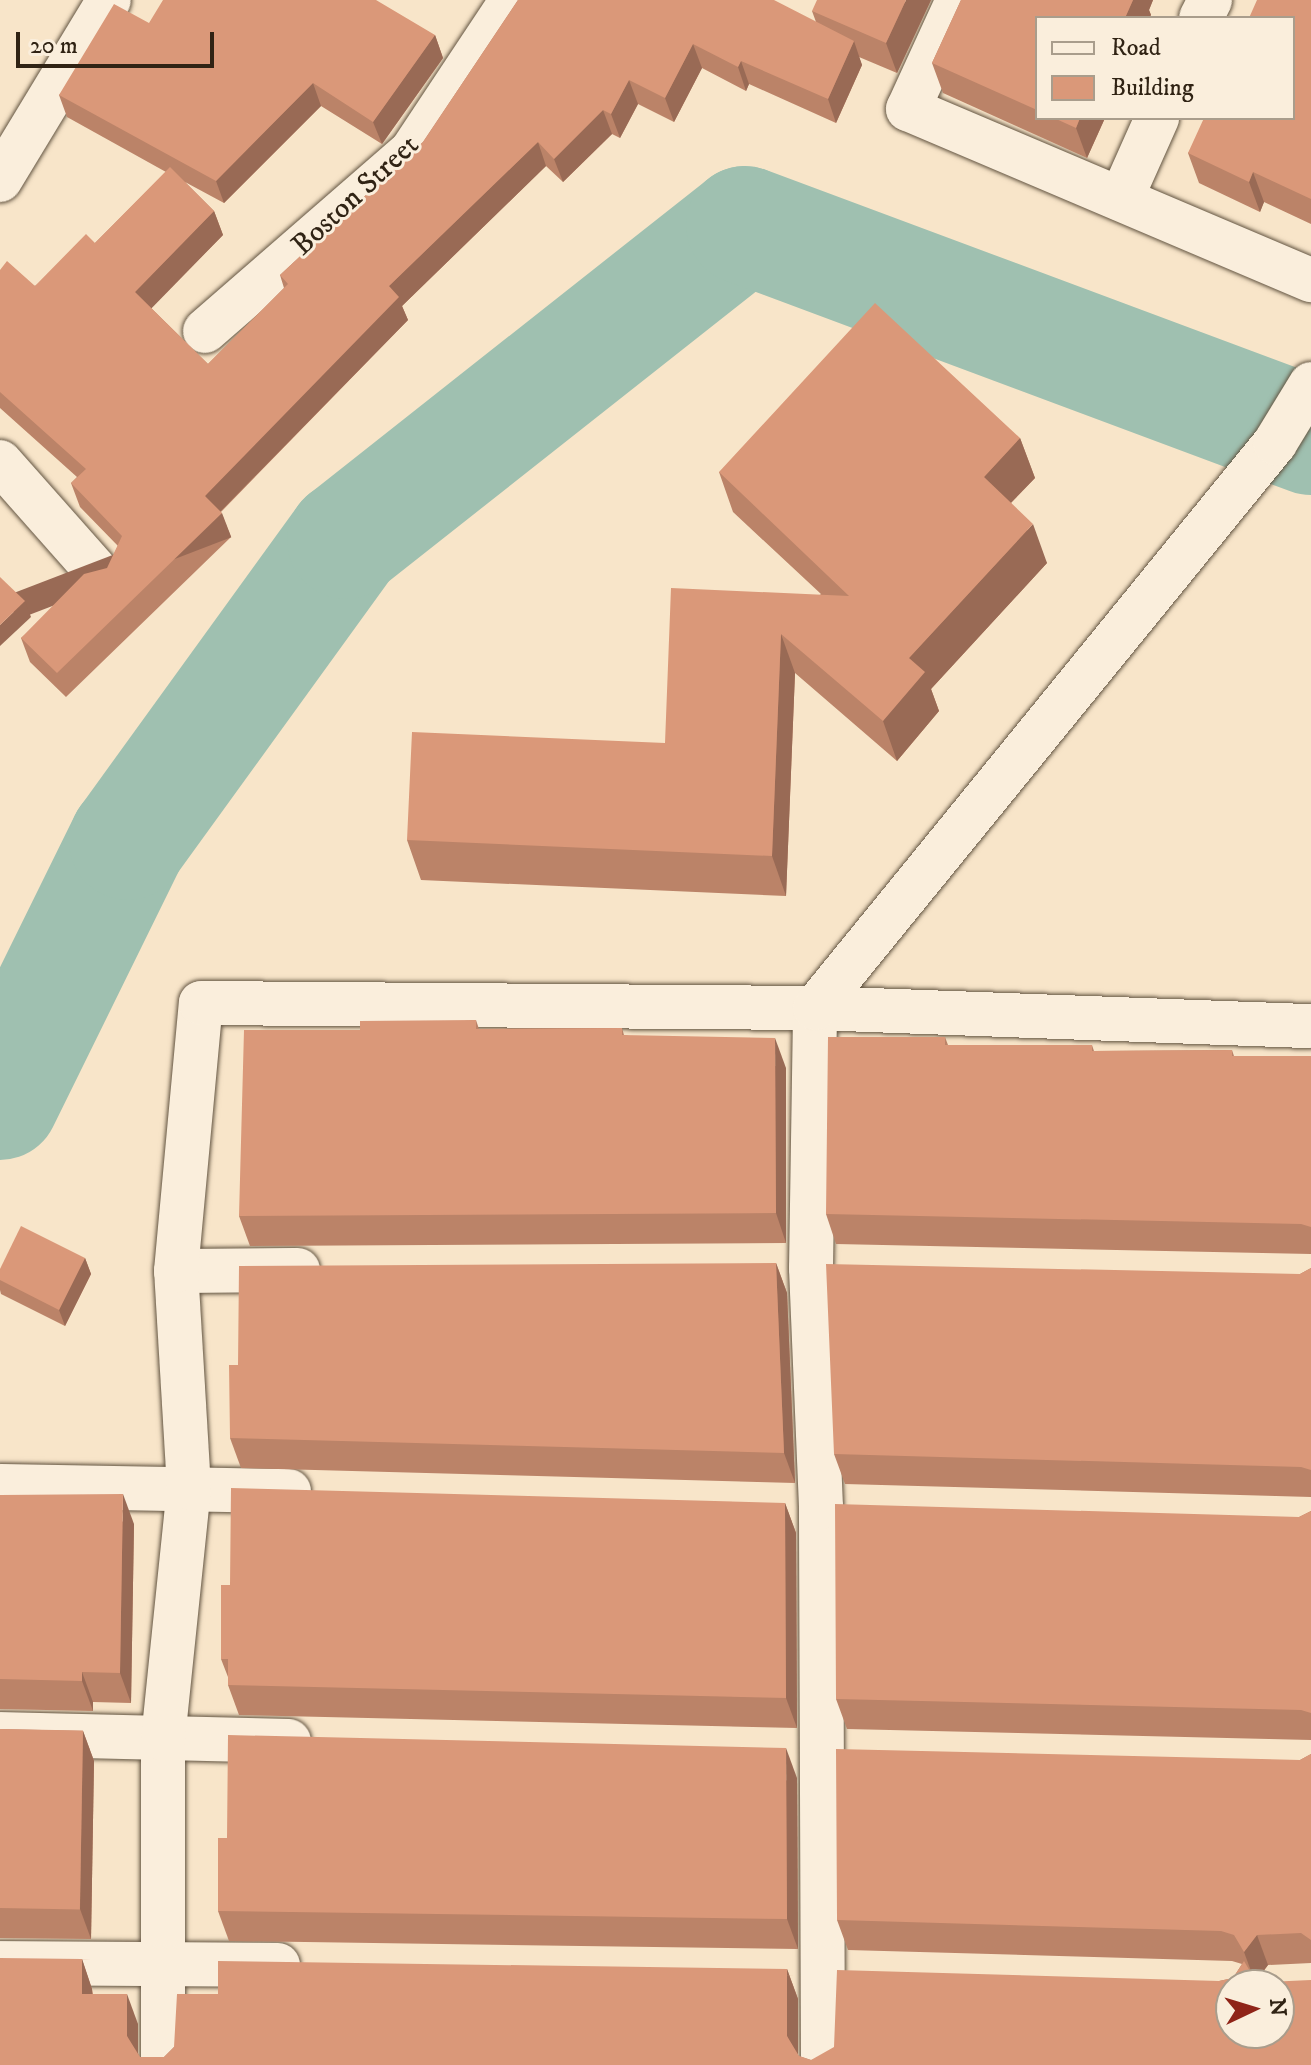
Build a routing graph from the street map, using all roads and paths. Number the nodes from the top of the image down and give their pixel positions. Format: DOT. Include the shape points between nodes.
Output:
graph roads {
  1 [pos="109,0"];
  2 [pos="958,0"];
  3 [pos="510,1"];
  4 [pos="1156,120"];
  5 [pos="0,180"];
  6 [pos="1121,199"];
  7 [pos="1311,280"];
  8 [pos="205,331"];
  9 [pos="1311,384"];
  10 [pos="7,484"];
  11 [pos="99,574"];
  12 [pos="815,1008"];
  13 [pos="1311,1026"];
  14 [pos="763,1268"];
  15 [pos="811,1268"];
  16 [pos="858,1269"];
  17 [pos="335,1270"];
  18 [pos="176,1271"];
  19 [pos="0,1486"];
  20 [pos="189,1488"];
  21 [pos="332,1492"];
  22 [pos="774,1505"];
  23 [pos="821,1507"];
  24 [pos="869,1508"];
  25 [pos="0,1734"];
  26 [pos="163,1739"];
  27 [pos="336,1742"];
  28 [pos="777,1751"];
  29 [pos="840,1753"];
  30 [pos="0,1963"];
  31 [pos="167,1963"];
  32 [pos="326,1966"];
  33 [pos="774,1973"];
  34 [pos="822,1974"];
  35 [pos="869,1975"];
  36 [pos="163,2065"];
  37 [pos="823,2065"];
  1 -- 5 [label="street"];
  2 -- 6 [label="street" via="908,109"];
  3 -- 8 [label="street, Boston Street" via="411,152"];
  4 -- 6 [label="street"];
  6 -- 7 [label="street"];
  9 -- 12 [label="street" via="1275,443"];
  10 -- 11 [label="street"];
  12 -- 13 [label="street"];
  12 -- 15 [label="street"];
  12 -- 18 [label="street" via="201,1003"];
  14 -- 15 [label="street"];
  15 -- 16 [label="street"];
  15 -- 23 [label="street"];
  17 -- 18 [label="street"];
  18 -- 20 [label="street"];
  19 -- 20 [label="street"];
  20 -- 21 [label="street"];
  20 -- 26 [label="street"];
  22 -- 23 [label="street"];
  23 -- 24 [label="street"];
  23 -- 29 [label="street"];
  25 -- 26 [label="street"];
  26 -- 27 [label="street"];
  26 -- 31 [label="street"];
  28 -- 29 [label="street"];
  29 -- 34 [label="street"];
  30 -- 31 [label="street"];
  31 -- 32 [label="street"];
  31 -- 36 [label="street"];
  33 -- 34 [label="street"];
  34 -- 35 [label="street"];
  34 -- 37 [label="street"];
}
